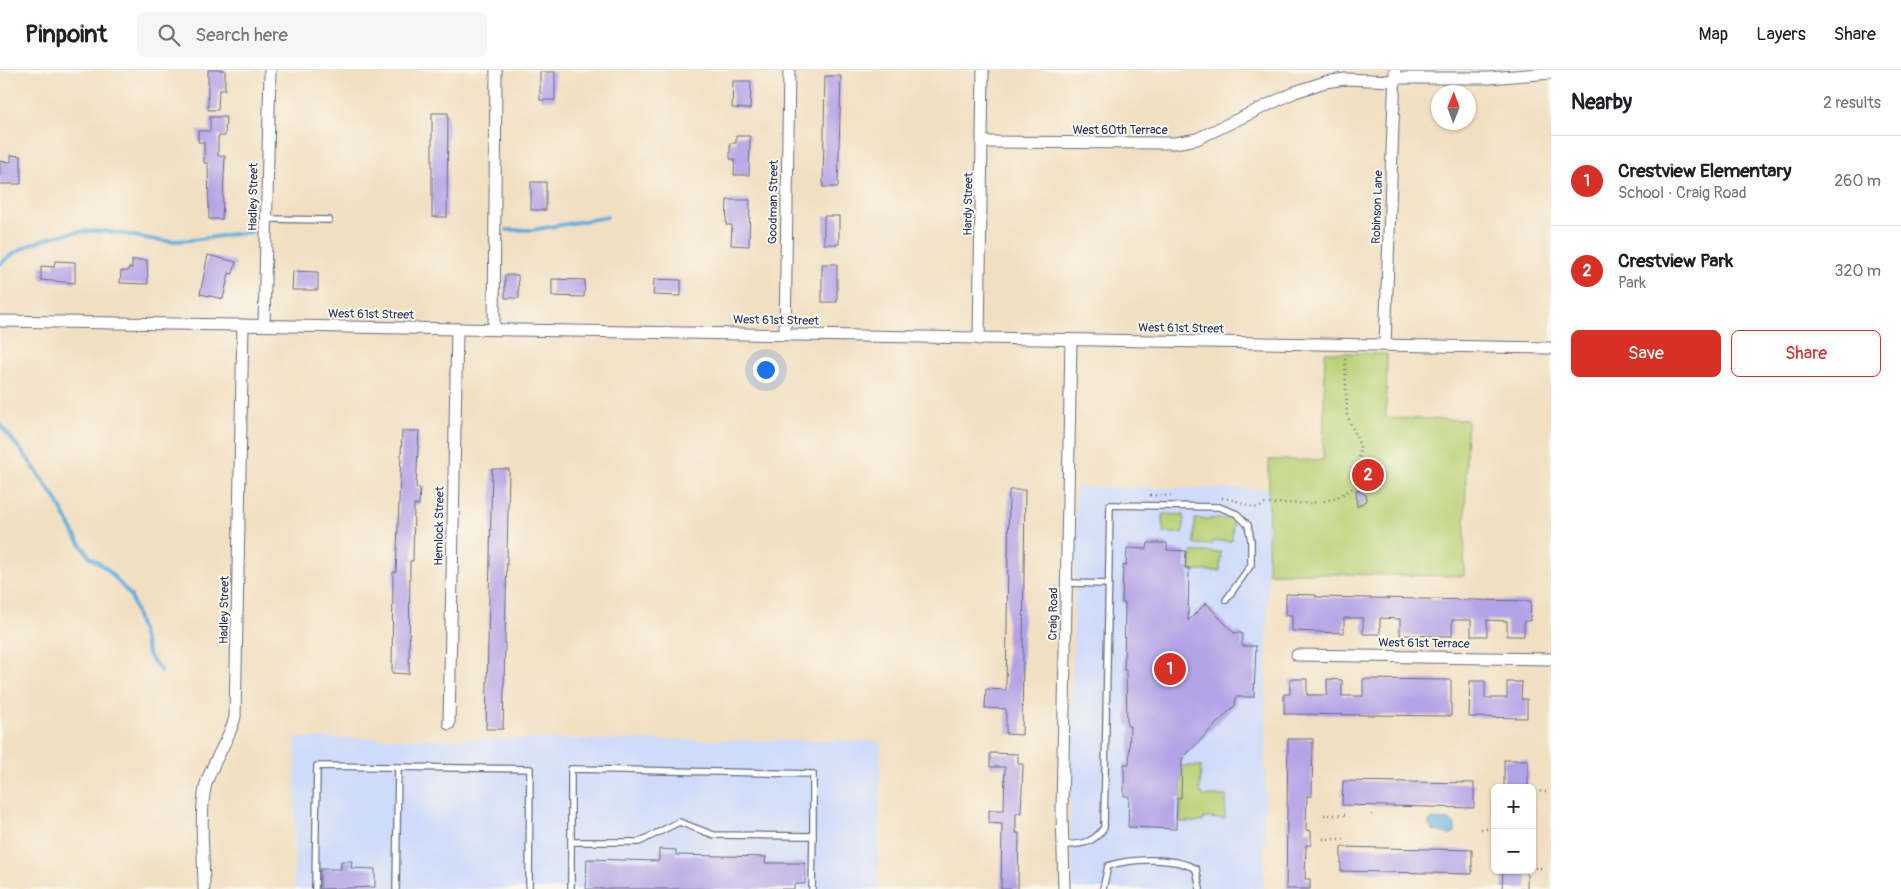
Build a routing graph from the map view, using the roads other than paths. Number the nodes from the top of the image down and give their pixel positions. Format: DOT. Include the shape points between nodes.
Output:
graph roads {
  1 [pos="270,70"];
  2 [pos="496,70"];
  3 [pos="789,70"];
  4 [pos="983,70"];
  5 [pos="1551,73"];
  6 [pos="1395,76"];
  7 [pos="983,142"];
  8 [pos="267,219"];
  9 [pos="329,220"];
  10 [pos="0,321"];
  11 [pos="243,325"];
  12 [pos="264,325"];
  13 [pos="494,328"];
  14 [pos="457,329"];
  15 [pos="785,334"];
  16 [pos="979,339"];
  17 [pos="1071,340"];
  18 [pos="1385,344"];
  19 [pos="1551,348"];
  20 [pos="1067,583"];
  21 [pos="1109,584"];
  22 [pos="1226,600"];
  23 [pos="1297,655"];
  24 [pos="1551,659"];
  25 [pos="448,724"];
  26 [pos="398,767"];
  27 [pos="813,836"];
  28 [pos="571,842"];
  29 [pos="1063,845"];
  30 [pos="204,889"];
  31 [pos="315,889"];
  32 [pos="396,889"];
  33 [pos="529,889"];
  34 [pos="571,889"];
  35 [pos="812,889"];
  36 [pos="1064,889"];
  37 [pos="1103,889"];
  38 [pos="1200,889"];
  1 -- 8 [label="street, Hadley Street"];
  2 -- 13 [label="street"];
  3 -- 15 [label="street, Goodman Street"];
  4 -- 7 [label="street, Hardy Street"];
  5 -- 6 [label="street, West 60th Terrace" via="1489,78"];
  6 -- 7 [label="street, West 60th Terrace" via="1325,82 1295,92 1197,139 1175,143"];
  6 -- 18 [label="street, Robinson Lane"];
  7 -- 16 [label="street, Hardy Street"];
  8 -- 9 [label="lane"];
  8 -- 12 [label="street, Hadley Street"];
  10 -- 11 [label="street, West 61st Street"];
  11 -- 12 [label="street, West 61st Street"];
  11 -- 30 [label="street, Hadley Street" via="235,717 231,734 213,767 204,795"];
  12 -- 14 [label="street, West 61st Street"];
  13 -- 14 [label="street, West 61st Street"];
  13 -- 15 [label="street, West 61st Street"];
  14 -- 25 [label="street, Hemlock Street"];
  15 -- 16 [label="street, West 61st Street"];
  16 -- 17 [label="street, West 61st Street"];
  17 -- 18 [label="street, West 61st Street"];
  17 -- 20 [label="street, Craig Road"];
  18 -- 19 [label="street, West 61st Street"];
  20 -- 21 [label="lane"];
  20 -- 29 [label="street, Craig Road"];
  21 -- 22 [label="lane" via="1110,505 1218,507 1237,514 1248,525 1251,540 1252,565"];
  21 -- 29 [label="lane" via="1104,828 1096,839"];
  23 -- 24 [label="street, West 61st Terrace"];
  26 -- 31 [label="lane" via="317,766"];
  26 -- 32 [label="lane"];
  26 -- 33 [label="lane" via="530,769"];
  27 -- 28 [label="lane" via="714,835 679,822 639,842"];
  27 -- 28 [label="lane" via="813,774 571,769"];
  27 -- 35 [label="lane"];
  28 -- 34 [label="lane"];
  29 -- 36 [label="street, Craig Road"];
  37 -- 38 [label="lane" via="1108,866 1123,861 1186,863 1196,869"];
}
